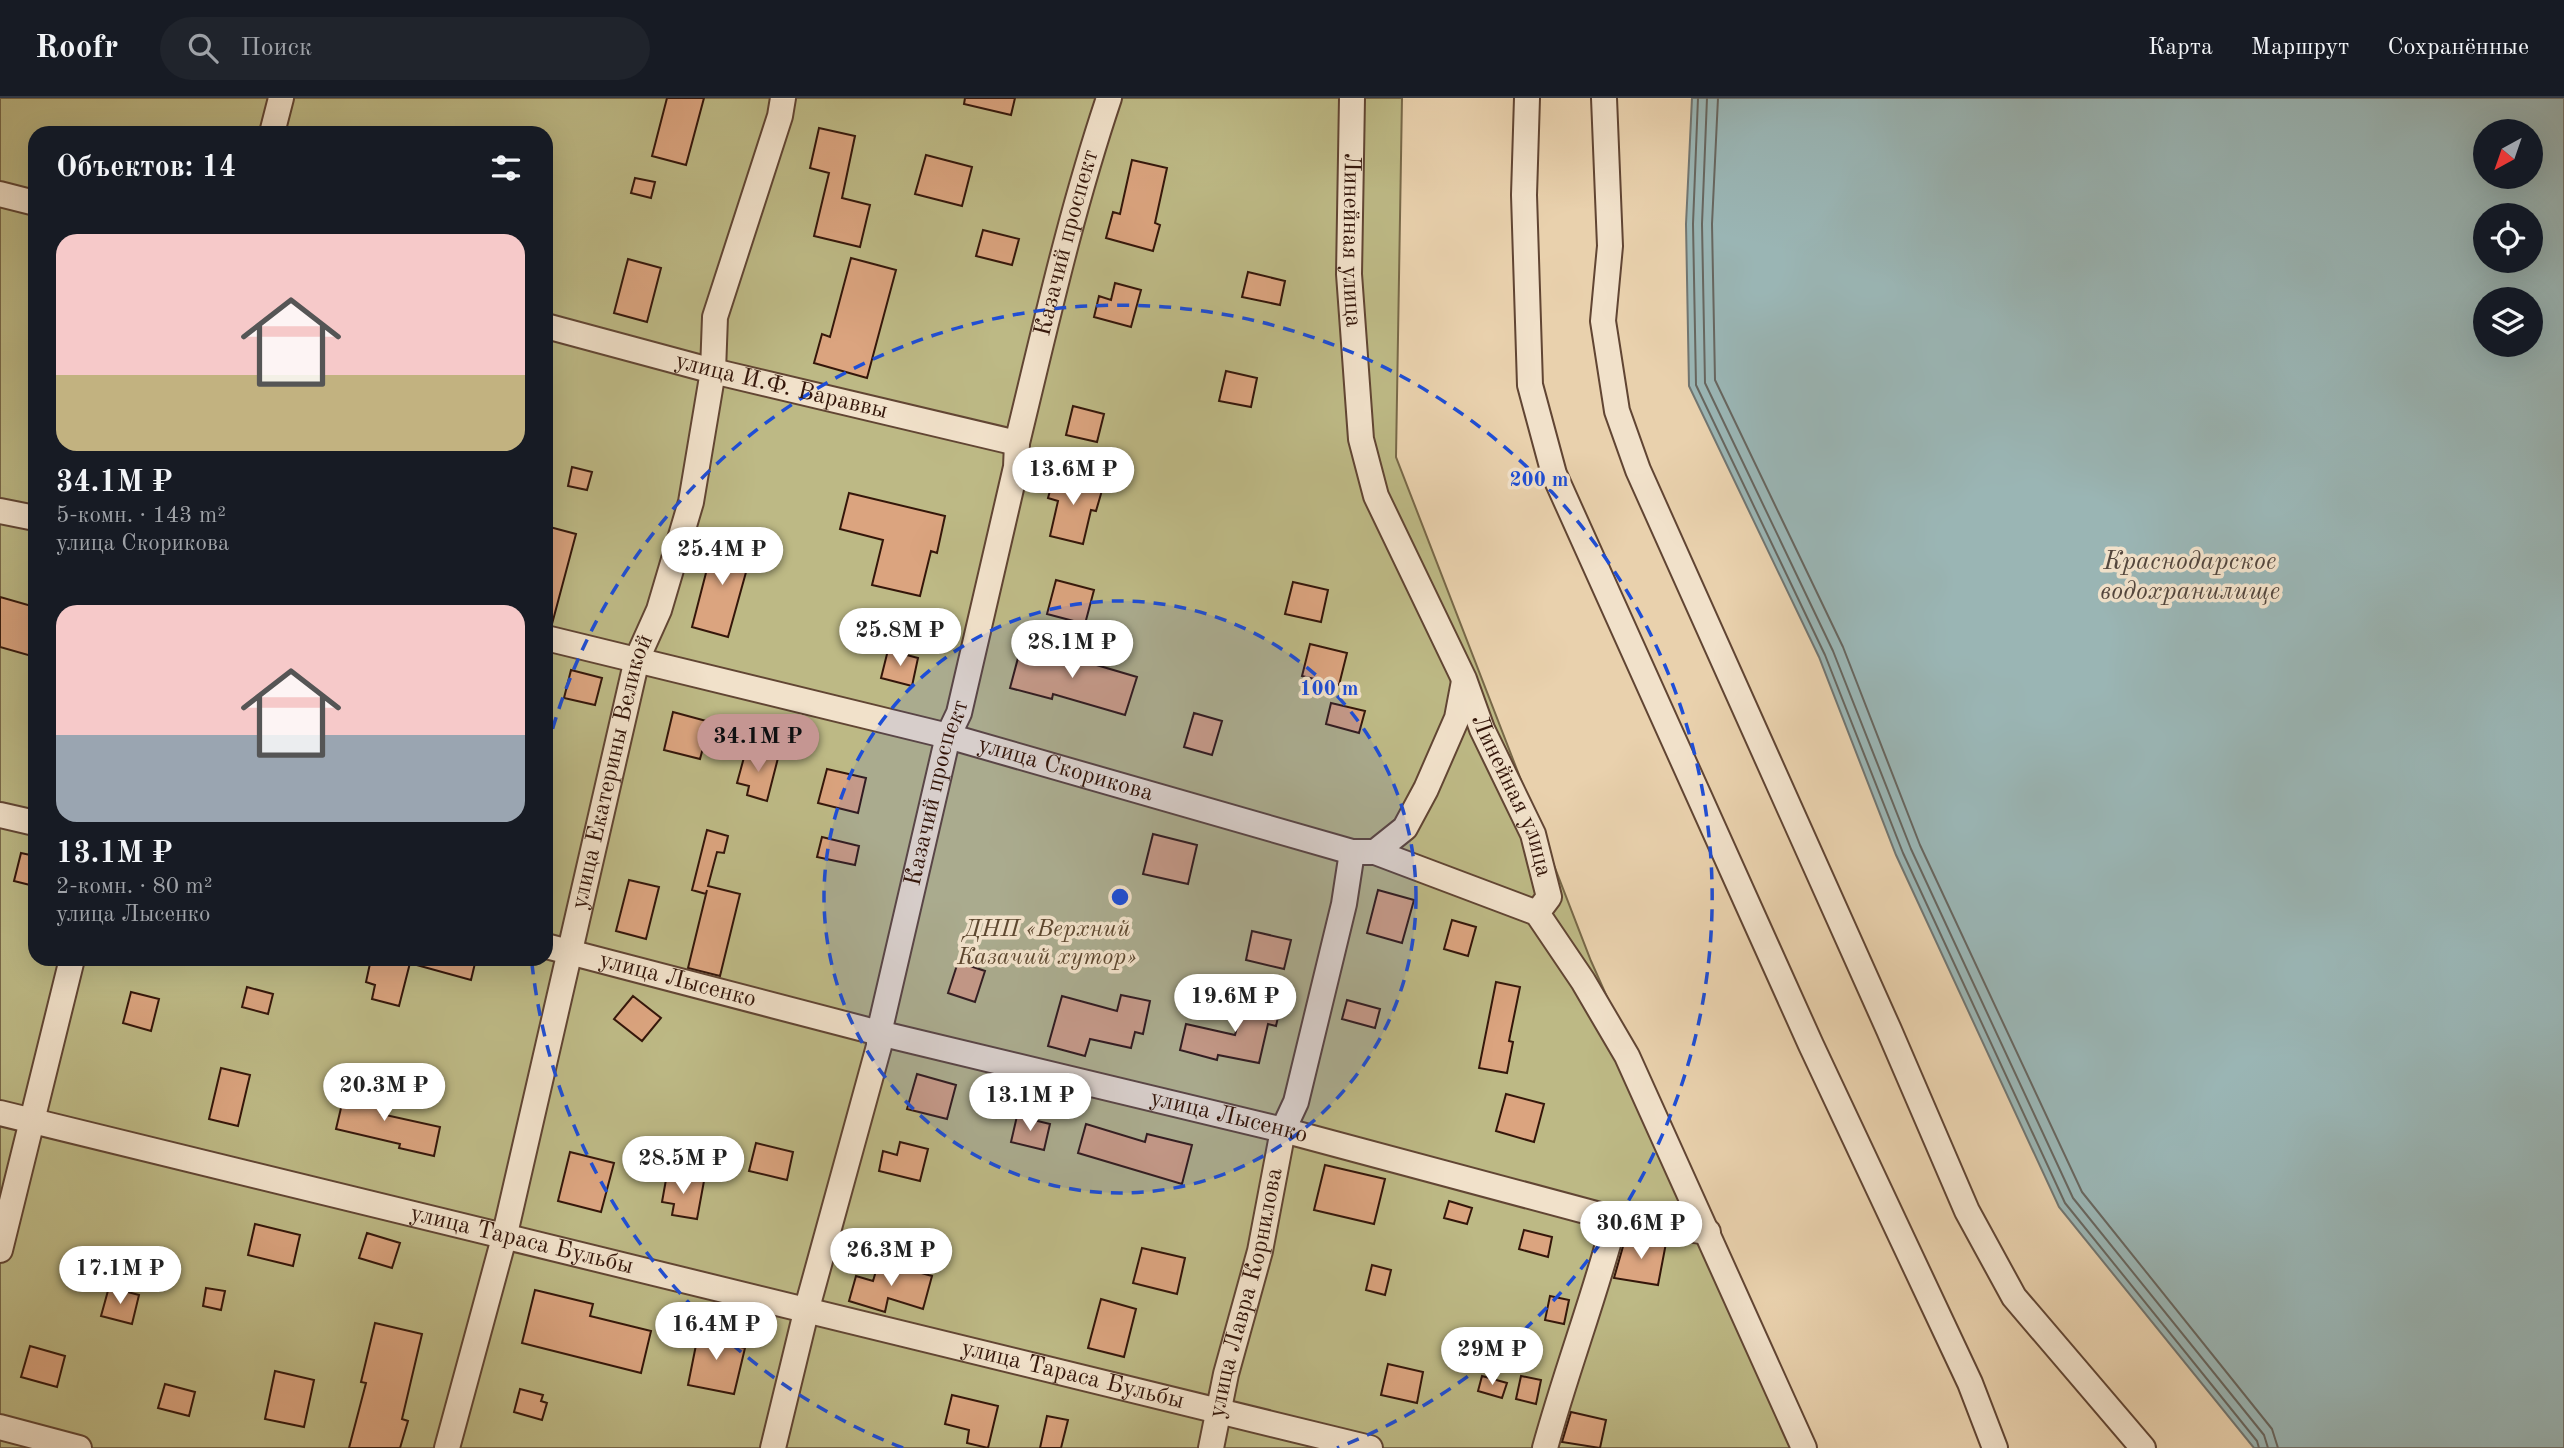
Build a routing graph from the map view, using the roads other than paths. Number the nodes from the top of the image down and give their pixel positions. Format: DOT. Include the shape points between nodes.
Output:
graph roads {
  1 [pos="281,98"];
  2 [pos="783,98"];
  3 [pos="1109,98"];
  4 [pos="1352,98"];
  5 [pos="1527,98"];
  6 [pos="1604,98"];
  7 [pos="274,126"];
  8 [pos="0,194"];
  9 [pos="28,201"];
  10 [pos="553,328"];
  11 [pos="712,370"];
  12 [pos="1017,443"];
  13 [pos="0,511"];
  14 [pos="28,517"];
  15 [pos="553,640"];
  16 [pos="637,659"];
  17 [pos="1464,679"];
  18 [pos="948,736"];
  19 [pos="0,815"];
  20 [pos="28,821"];
  21 [pos="1363,852"];
  22 [pos="1537,913"];
  23 [pos="557,949"];
  24 [pos="70,966"];
  25 [pos="879,1033"];
  26 [pos="0,1113"];
  27 [pos="31,1120"];
  28 [pos="1283,1130"];
  29 [pos="1615,1219"];
  30 [pos="1708,1232"];
  31 [pos="504,1238"];
  32 [pos="0,1250"];
  33 [pos="807,1308"];
  34 [pos="1220,1410"];
  35 [pos="0,1427"];
  36 [pos="79,1448"];
  37 [pos="447,1448"];
  38 [pos="773,1448"];
  39 [pos="1210,1448"];
  40 [pos="1370,1448"];
  41 [pos="1545,1448"];
  42 [pos="1804,1448"];
  43 [pos="1995,1448"];
  44 [pos="2143,1448"];
  1 -- 7 [label="street"];
  2 -- 11 [label="street, улица Екатерины Великой" via="715,317"];
  3 -- 12 [label="street, Казачий проспект" via="1089,157"];
  4 -- 17 [label="street, Линейная улица" via="1349,274 1361,439 1376,495"];
  5 -- 43 [label="street" via="1524,195 1530,385 1553,474 1811,1045 1970,1383"];
  6 -- 44 [label="street" via="1610,246 1603,321 1617,411 1637,470 1967,1211 2014,1297"];
  8 -- 9 [label="street"];
  10 -- 11 [label="street, улица И.Ф. Вараввы"];
  11 -- 12 [label="street, улица И.Ф. Вараввы"];
  11 -- 16 [label="street, улица Екатерины Великой" via="691,502 659,610"];
  12 -- 18 [label="street, Казачий проспект" via="1016,467 960,713"];
  13 -- 14 [label="street"];
  15 -- 16 [label="street, улица Скорикова"];
  16 -- 18 [label="street, улица Скорикова"];
  16 -- 23 [label="street, улица Екатерины Великой"];
  17 -- 21 [label="street" via="1457,718 1405,828"];
  17 -- 22 [label="street, Линейная улица" via="1482,729 1534,834 1549,897"];
  18 -- 21 [label="street, улица Скорикова"];
  18 -- 25 [label="street, Казачий проспект"];
  19 -- 20 [label="street"];
  21 -- 22 [label="street, улица Скорикова"];
  21 -- 28 [label="street, улица Лавра Корнилова" via="1344,904 1299,1089"];
  22 -- 30 [label="street, Линейная улица" via="1627,1056"];
  23 -- 25 [label="street, улица Лысенко"];
  23 -- 31 [label="street, улица Екатерины Великой"];
  24 -- 27 [label="street"];
  25 -- 28 [label="street, улица Лысенко"];
  25 -- 33 [label="street, Казачий проспект"];
  26 -- 27 [label="street, улица Тараса Бульбы"];
  27 -- 31 [label="street, улица Тараса Бульбы"];
  27 -- 32 [label="street"];
  28 -- 29 [label="street, улица Лысенко"];
  28 -- 34 [label="street, улица Лавра Корнилова" via="1260,1251"];
  29 -- 30 [label="street, улица Лысенко"];
  29 -- 41 [label="street"];
  30 -- 42 [label="street, Линейная улица"];
  31 -- 33 [label="street, улица Тараса Бульбы"];
  31 -- 37 [label="street, улица Екатерины Великой"];
  33 -- 34 [label="street, улица Тараса Бульбы"];
  33 -- 38 [label="street, Казачий проспект"];
  34 -- 39 [label="street, улица Лавра Корнилова"];
  34 -- 40 [label="street, улица Тараса Бульбы"];
  35 -- 36 [label="street"];
}
